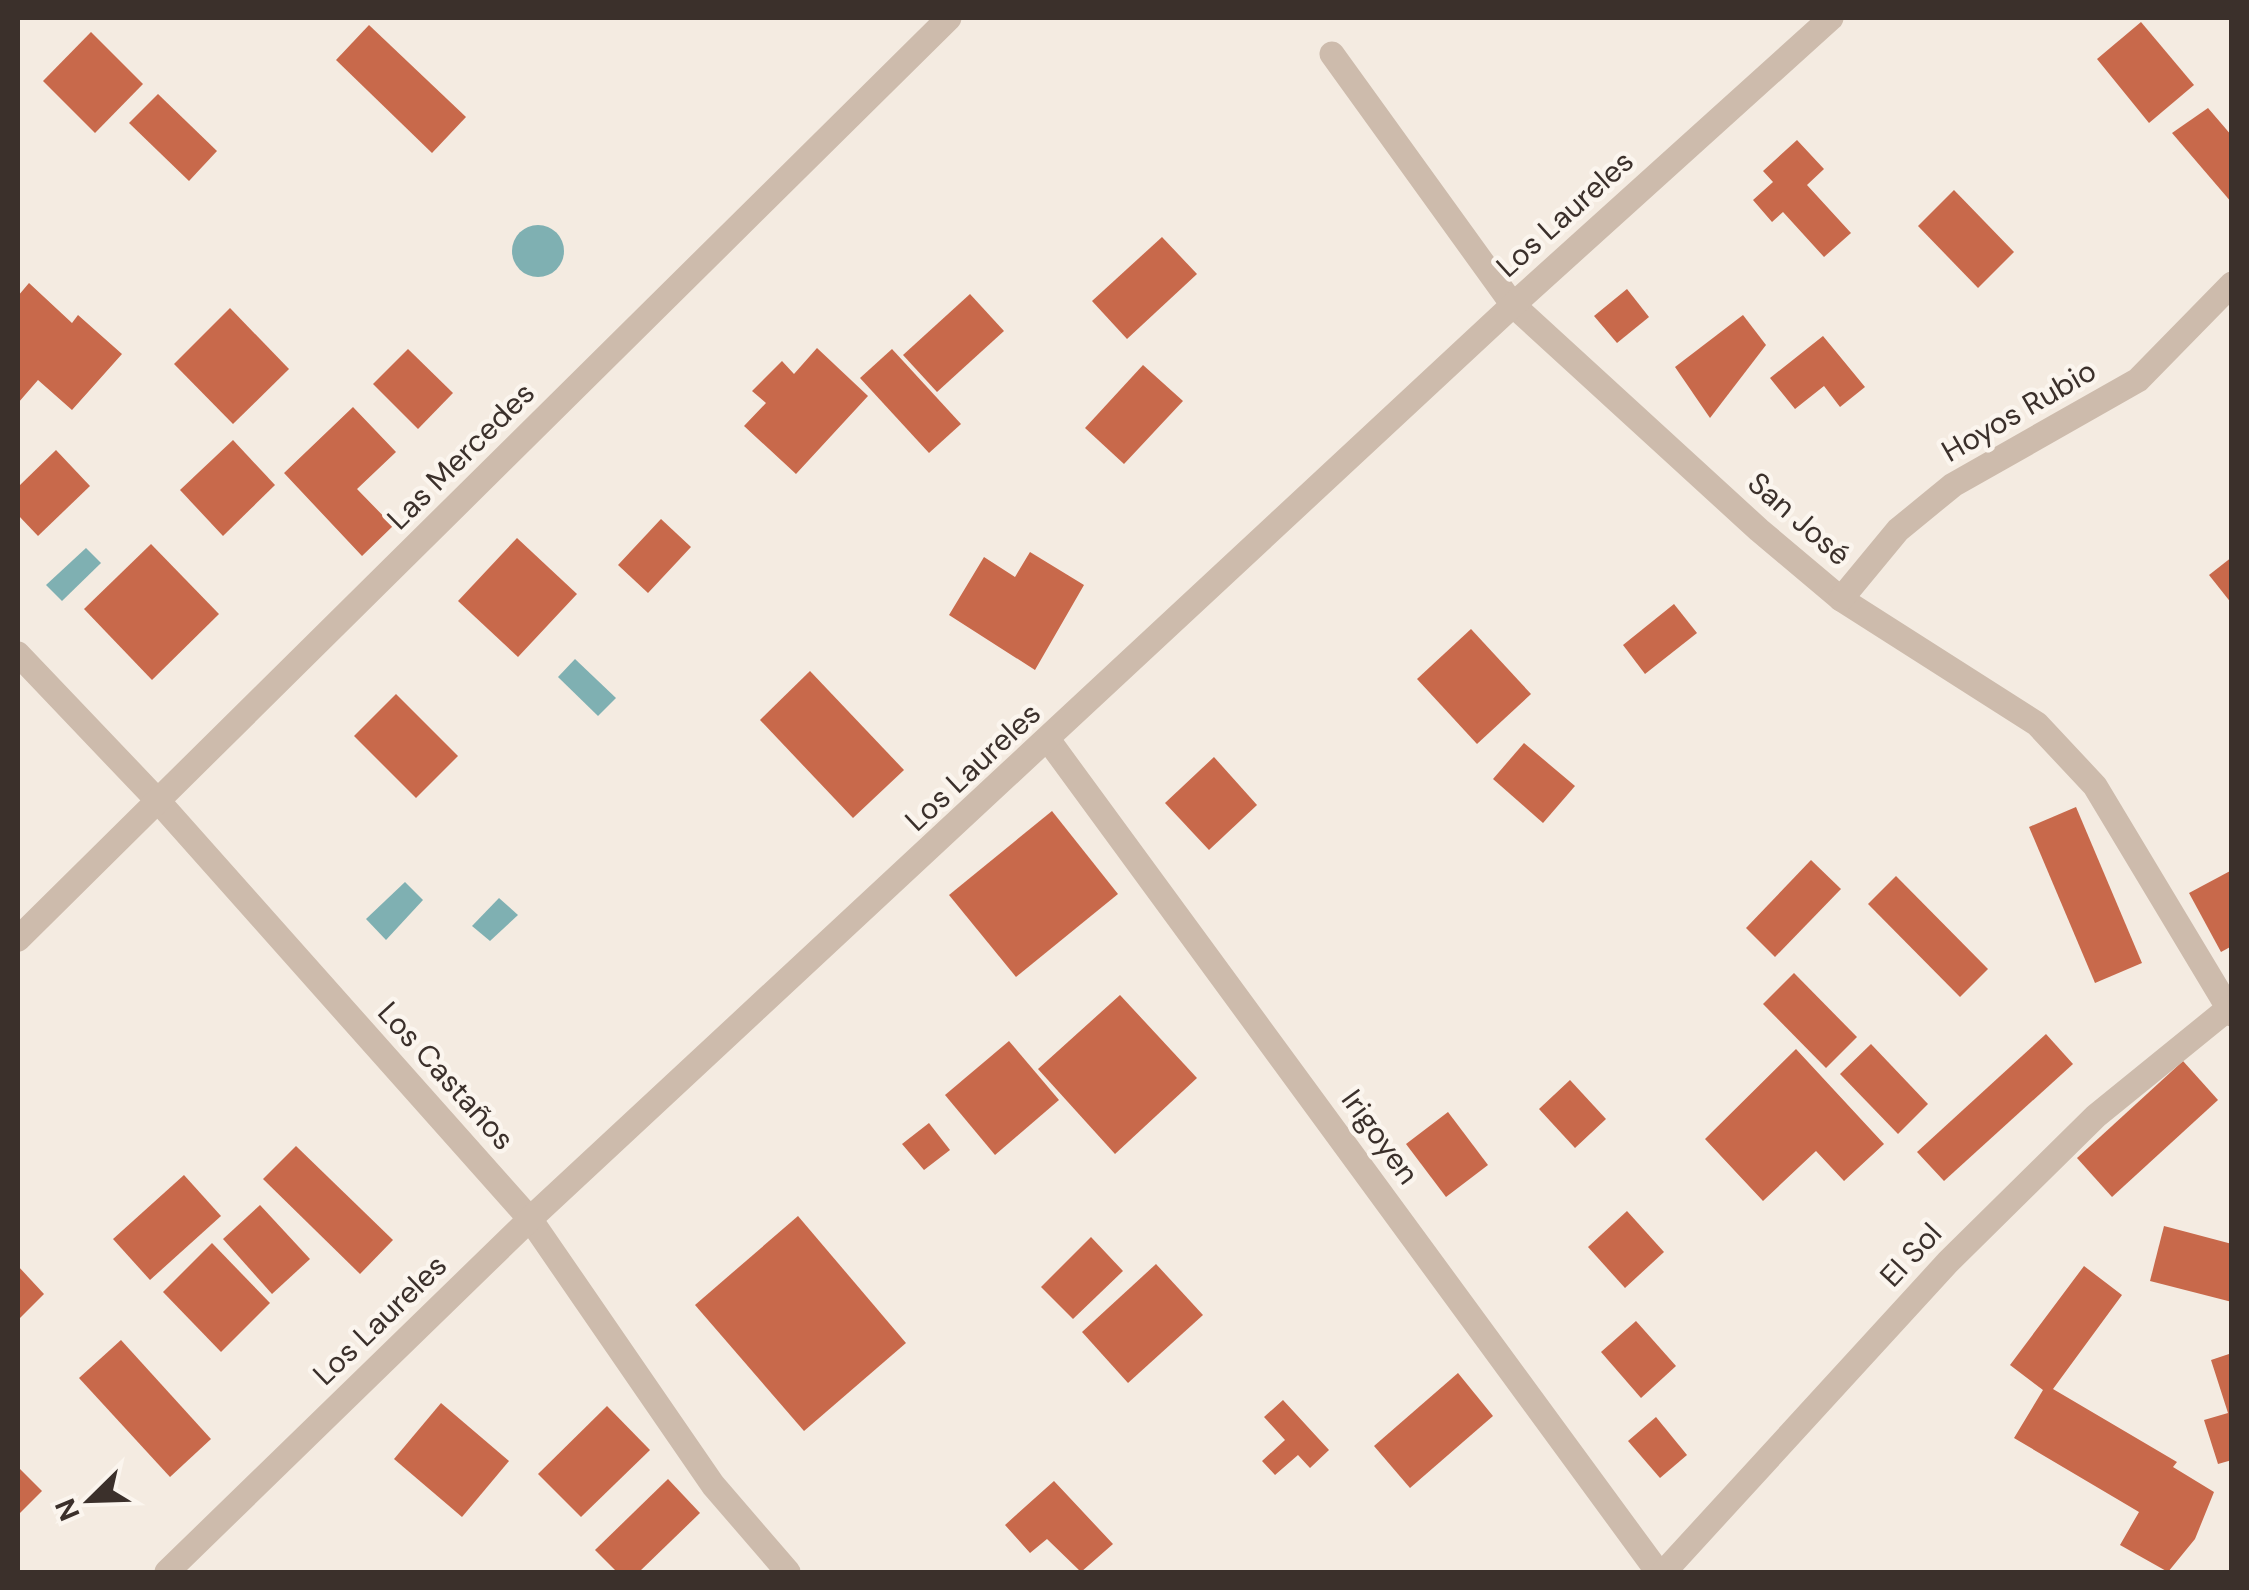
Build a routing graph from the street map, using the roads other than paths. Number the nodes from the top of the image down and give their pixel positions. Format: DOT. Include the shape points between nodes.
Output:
graph roads {
  1 [pos="949,18"];
  2 [pos="1831,18"];
  3 [pos="1332,54"];
  4 [pos="2232,284"];
  5 [pos="1514,305"];
  6 [pos="1842,598"];
  7 [pos="18,654"];
  8 [pos="1049,740"];
  9 [pos="159,802"];
  10 [pos="18,939"];
  11 [pos="2230,1011"];
  12 [pos="530,1219"];
  13 [pos="167,1572"];
  14 [pos="788,1572"];
  15 [pos="1661,1572"];
  1 -- 9 [label="street, Las Mercedes"];
  2 -- 5 [label="street, Los Laureles"];
  3 -- 5 [label="street, San José"];
  4 -- 6 [label="street, Hoyos Rubio" via="2138,380 1953,486 1898,530"];
  5 -- 6 [label="street, San José"];
  5 -- 8 [label="street, Los Laureles"];
  6 -- 11 [label="street, San José" via="2037,724 2094,786"];
  7 -- 9 [label="street, Los Castaños"];
  8 -- 12 [label="street, Los Laureles"];
  8 -- 15 [label="street, Irigoyen"];
  9 -- 10 [label="street, Las Mercedes"];
  9 -- 12 [label="street, Los Castaños"];
  11 -- 15 [label="street, El Sol" via="2096,1116 1948,1262"];
  12 -- 13 [label="street, Los Laureles"];
  12 -- 14 [label="street, Los Castaños" via="714,1485"];
}
